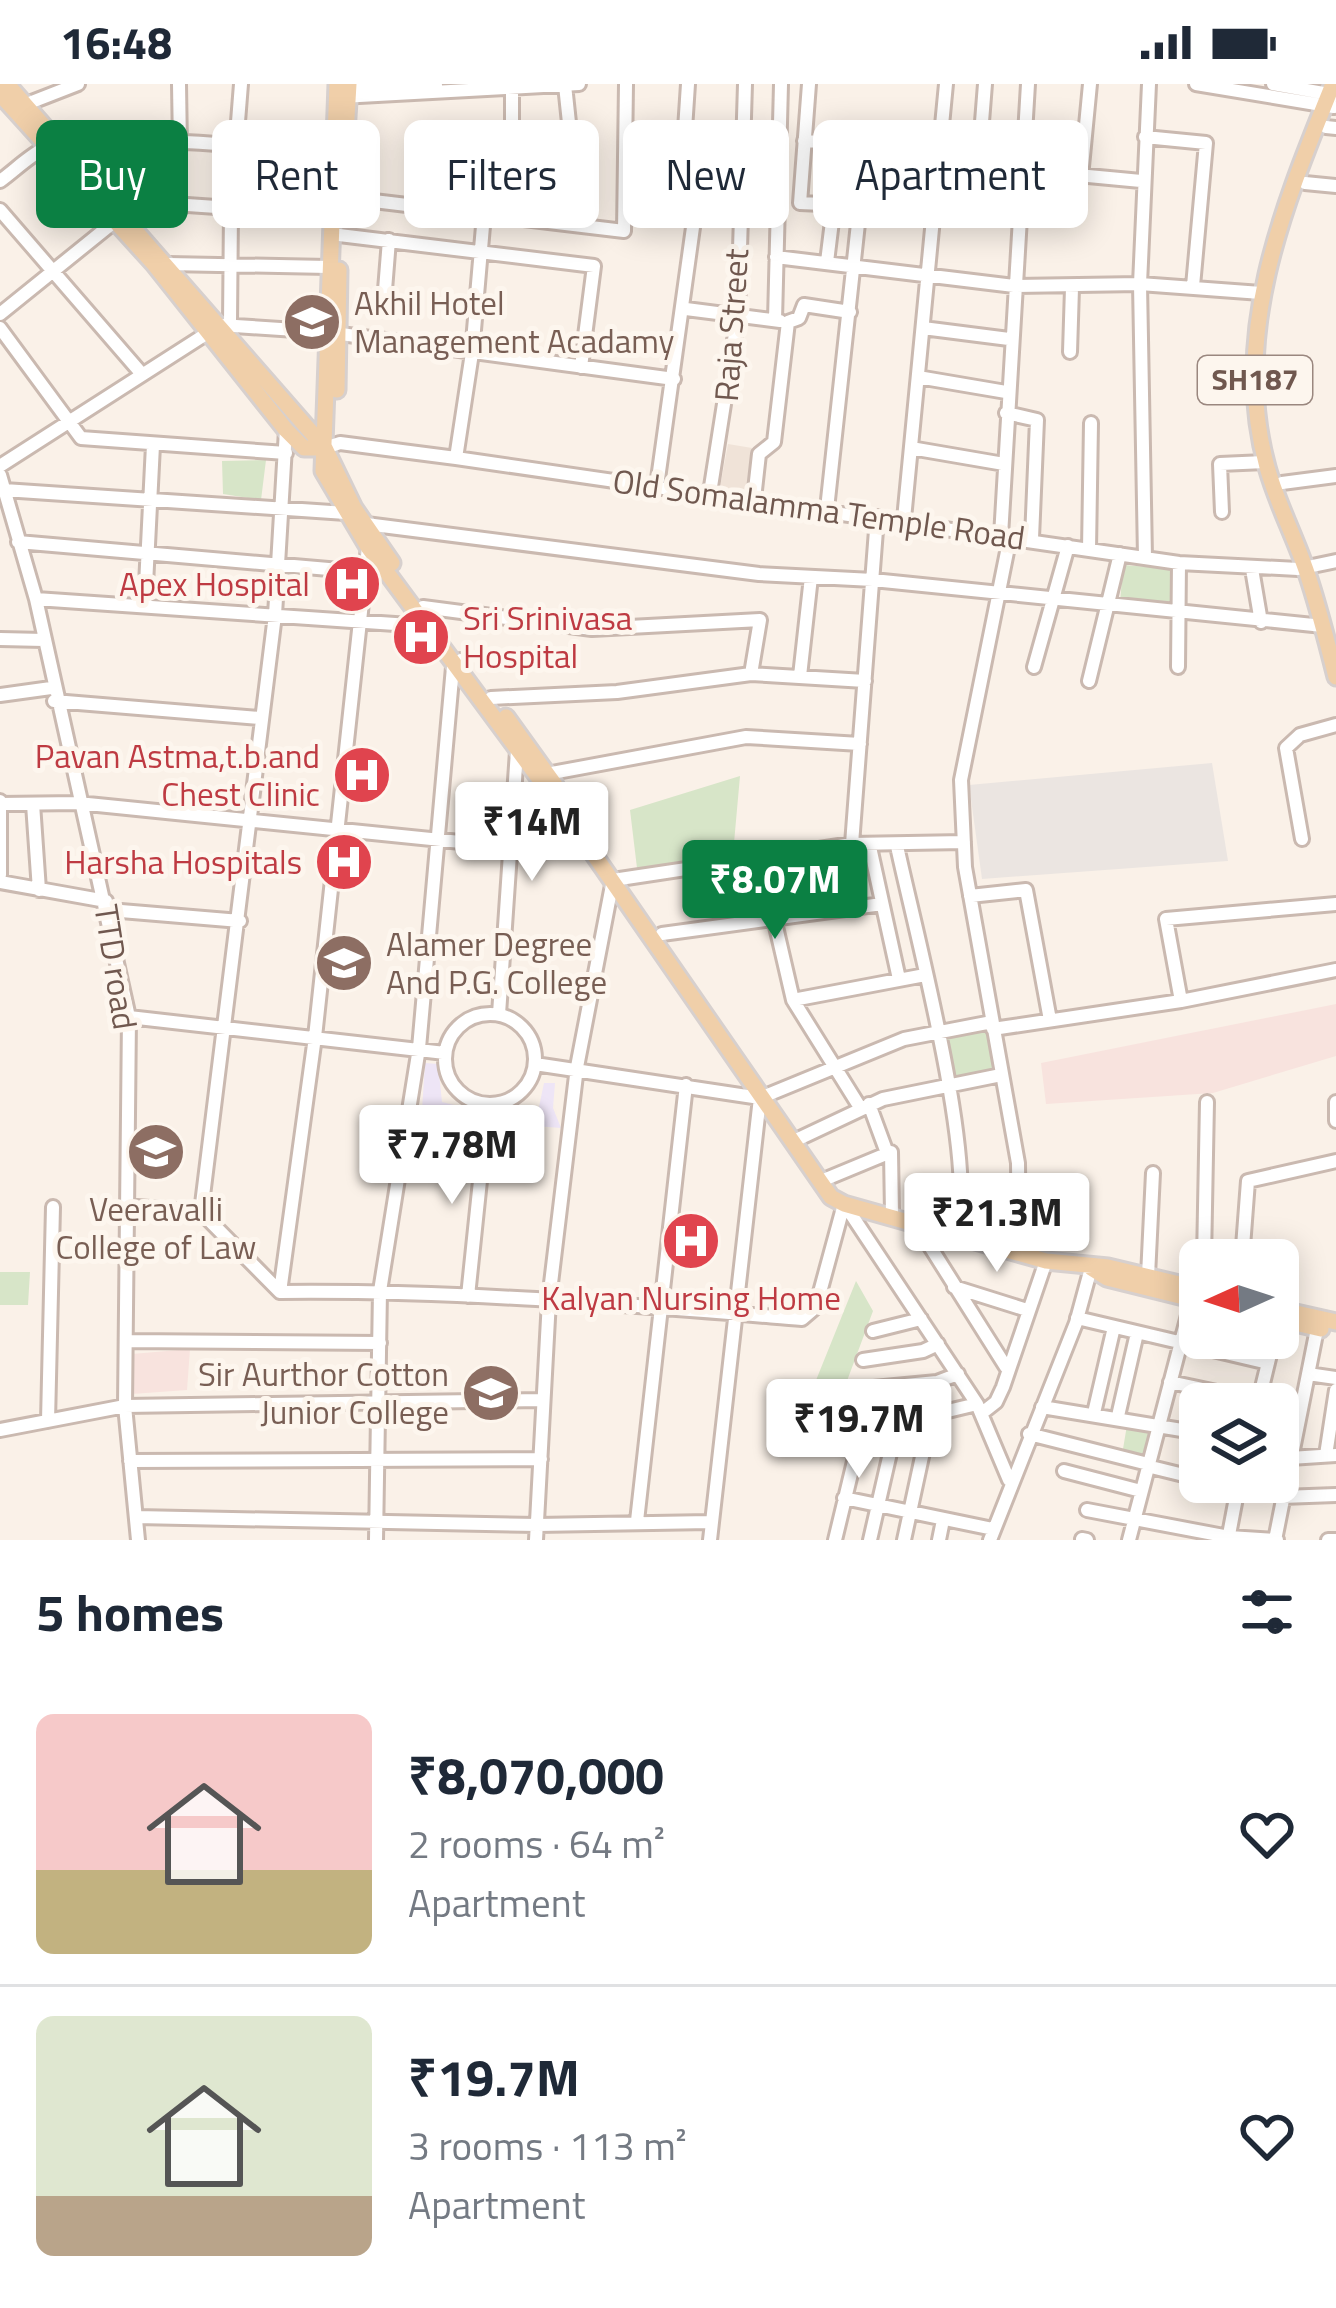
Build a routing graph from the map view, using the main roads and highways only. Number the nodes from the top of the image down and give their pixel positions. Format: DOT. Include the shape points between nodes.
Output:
graph roads {
  1 [pos="7,84"];
  2 [pos="343,90"];
  3 [pos="0,94"];
  4 [pos="1332,98"];
  5 [pos="339,120"];
  6 [pos="341,120"];
  7 [pos="36,124"];
  8 [pos="1331,128"];
  9 [pos="36,131"];
  10 [pos="128,228"];
  11 [pos="130,228"];
  12 [pos="334,228"];
  13 [pos="335,228"];
  14 [pos="335,234"];
  15 [pos="220,326"];
  16 [pos="332,333"];
  17 [pos="326,448"];
  18 [pos="1309,565"];
  19 [pos="1336,641"];
  20 [pos="457,663"];
  21 [pos="1336,677"];
  22 [pos="541,775"];
  23 [pos="618,879"];
  24 [pos="760,1098"];
  25 [pos="1091,1268"];
  26 [pos="1179,1289"];
  27 [pos="1179,1293"];
  28 [pos="1299,1314"];
  29 [pos="1336,1322"];
  30 [pos="1299,1325"];
  31 [pos="1336,1332"];
  1 -- 7 [label="main road"];
  2 -- 5 [label="main road"];
  2 -- 6 [label="main road"];
  3 -- 9 [label="main road"];
  4 -- 8 [label="main road, SH187"];
  4 -- 18 [label="main road, SH187" via="1272,246 1255,372 1265,462"];
  8 -- 18 [label="main road, SH187" via="1281,249 1265,323 1267,414"];
  10 -- 15 [label="main road"];
  11 -- 15 [label="main road"];
  12 -- 14 [label="main road"];
  13 -- 14 [label="main road"];
  14 -- 16 [label="main road"];
  14 -- 16 [label="main road"];
  15 -- 17 [label="main road"];
  15 -- 17 [label="main road" via="286,430 304,448"];
  16 -- 17 [label="main road"];
  17 -- 20 [label="main road"];
  17 -- 20 [label="main road" via="323,471 346,513"];
  18 -- 19 [label="main road, SH187"];
  18 -- 21 [label="main road, SH187"];
  20 -- 22 [label="main road"];
  20 -- 22 [label="main road" via="491,698"];
  22 -- 23 [label="main road"];
  23 -- 24 [label="main road"];
  23 -- 24 [label="main road" via="746,1063"];
  24 -- 25 [label="main road" via="844,1204"];
  25 -- 26 [label="main road"];
  25 -- 27 [label="main road"];
  28 -- 29 [label="main road"];
  30 -- 31 [label="main road"];
}
